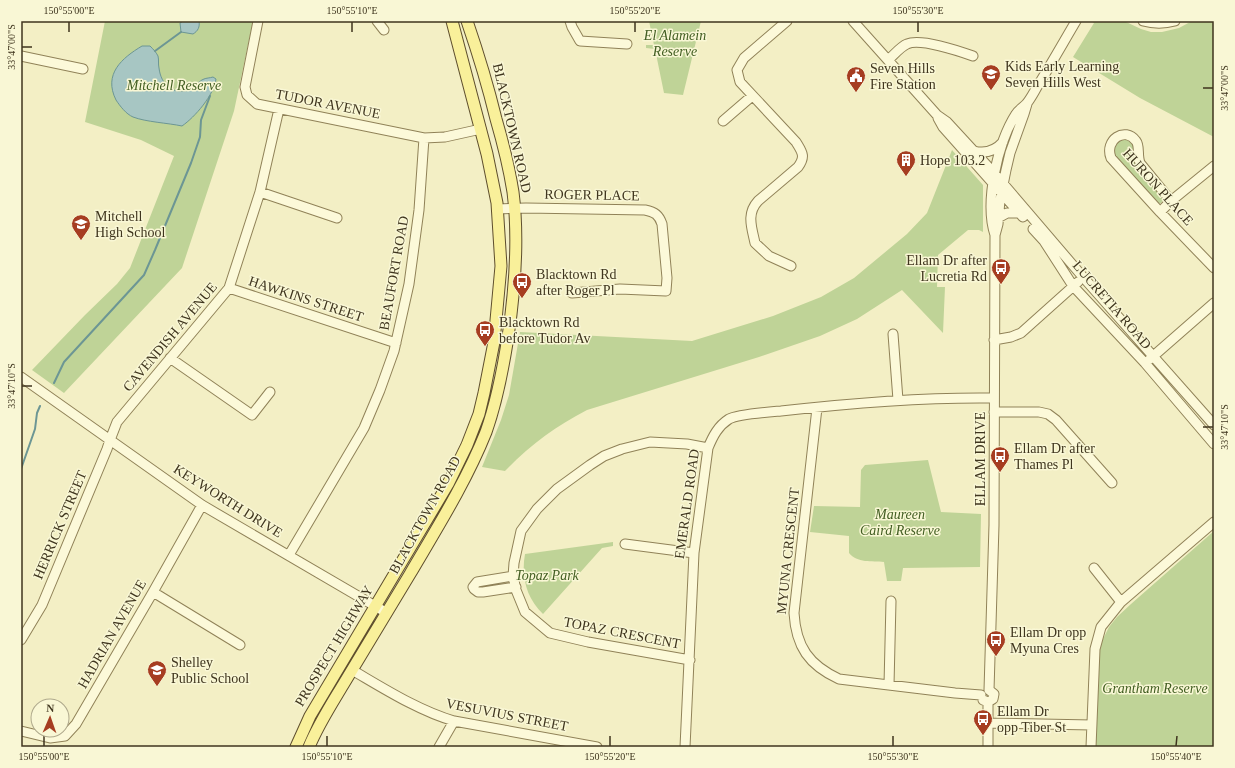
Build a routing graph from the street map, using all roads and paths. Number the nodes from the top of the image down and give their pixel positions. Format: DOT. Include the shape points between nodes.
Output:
graph roads {
  1 [pos="258,21"];
  2 [pos="377,21"];
  3 [pos="452,21"];
  4 [pos="467,21"];
  5 [pos="570,21"];
  6 [pos="787,21"];
  7 [pos="853,21"];
  8 [pos="1076,21"];
  9 [pos="1143,21"];
  10 [pos="1175,21"];
  11 [pos="384,30"];
  12 [pos="627,44"];
  13 [pos="21,56"];
  14 [pos="973,56"];
  15 [pos="888,60"];
  16 [pos="82,69"];
  17 [pos="752,96"];
  18 [pos="1027,104"];
  19 [pos="279,109"];
  20 [pos="937,115"];
  21 [pos="723,121"];
  22 [pos="481,129"];
  23 [pos="424,138"];
  24 [pos="1004,141"];
  25 [pos="974,151"];
  26 [pos="1214,166"];
  27 [pos="994,173"];
  28 [pos="992,183"];
  29 [pos="1002,188"];
  30 [pos="260,192"];
  31 [pos="1171,200"];
  32 [pos="515,208"];
  33 [pos="497,209"];
  34 [pos="1160,212"];
  35 [pos="1020,213"];
  36 [pos="338,218"];
  37 [pos="998,218"];
  38 [pos="995,235"];
  39 [pos="791,266"];
  40 [pos="1214,268"];
  41 [pos="1083,277"];
  42 [pos="1073,286"];
  43 [pos="229,288"];
  44 [pos="572,293"];
  45 [pos="1214,303"];
  46 [pos="893,334"];
  47 [pos="994,340"];
  48 [pos="396,344"];
  49 [pos="1154,356"];
  50 [pos="170,358"];
  51 [pos="1145,363"];
  52 [pos="21,376"];
  53 [pos="270,392"];
  54 [pos="994,398"];
  55 [pos="898,400"];
  56 [pos="817,408"];
  57 [pos="994,412"];
  58 [pos="1214,425"];
  59 [pos="110,440"];
  60 [pos="1214,444"];
  61 [pos="708,448"];
  62 [pos="1112,483"];
  63 [pos="202,505"];
  64 [pos="1214,522"];
  65 [pos="625,544"];
  66 [pos="694,553"];
  67 [pos="289,555"];
  68 [pos="1094,568"];
  69 [pos="513,576"];
  70 [pos="516,588"];
  71 [pos="154,592"];
  72 [pos="891,601"];
  73 [pos="1121,602"];
  74 [pos="376,605"];
  75 [pos="387,613"];
  76 [pos="21,640"];
  77 [pos="240,645"];
  78 [pos="690,660"];
  79 [pos="352,670"];
  80 [pos="889,685"];
  81 [pos="985,692"];
  82 [pos="454,721"];
  83 [pos="989,723"];
  84 [pos="1092,725"];
  85 [pos="21,731"];
  86 [pos="296,747"];
  87 [pos="309,747"];
  88 [pos="439,747"];
  89 [pos="596,747"];
  90 [pos="686,747"];
  91 [pos="988,747"];
  92 [pos="1091,747"];
  1 -- 19 [label="street, TUDOR AVENUE" via="245,87 247,94 257,104"];
  2 -- 11 [label="street"];
  3 -- 22 [label="main road, PROSPECT HIGHWAY"];
  4 -- 32 [label="main road, BLACKTOWN ROAD" via="494,106"];
  5 -- 12 [label="street" via="580,41"];
  6 -- 17 [label="street" via="744,58 737,70 740,82"];
  7 -- 15 [label="street"];
  8 -- 18 [label="street"];
  9 -- 10 [label="street" via="1164,24"];
  13 -- 16 [label="street"];
  14 -- 15 [label="street" via="945,47 910,43"];
  15 -- 20 [label="street"];
  17 -- 21 [label="street"];
  17 -- 39 [label="street" via="796,142 802,152 802,161 798,167 753,206 750,213 754,244 769,256"];
  18 -- 24 [label="street" via="1017,112"];
  18 -- 29 [label="street" via="1010,153"];
  19 -- 23 [label="street, TUDOR AVENUE"];
  19 -- 30 [label="street, CAVENDISH AVENUE"];
  20 -- 25 [label="street"];
  20 -- 28 [label="street, LUCRETIA ROAD" via="943,127"];
  22 -- 23 [label="street, TUDOR AVENUE" via="445,137"];
  22 -- 33 [label="main road, PROSPECT HIGHWAY"];
  23 -- 48 [label="street, BEAUFORT ROAD" via="419,210 409,284"];
  24 -- 25 [label="street" via="992,151"];
  24 -- 27 [label="street"];
  25 -- 27 [label="street"];
  26 -- 31 [label="street"];
  27 -- 28 [label="street"];
  27 -- 29 [label="street"];
  28 -- 29 [label="street, LUCRETIA ROAD"];
  28 -- 38 [label="street" via="991,225"];
  29 -- 35 [label="street, LUCRETIA ROAD"];
  29 -- 37 [label="street"];
  29 -- 41 [label="street, LUCRETIA ROAD"];
  30 -- 36 [label="street"];
  30 -- 43 [label="street, CAVENDISH AVENUE"];
  31 -- 34 [label="street"];
  31 -- 34 [label="street, HURON PLACE" via="1140,163 1136,141 1125,135 1115,138 1110,145 1111,158"];
  32 -- 33 [label="street, ROGER PLACE"];
  32 -- 44 [label="street, ROGER PLACE" via="645,210 657,214 660,218 667,278 666,291 620,289"];
  32 -- 75 [label="main road, BLACKTOWN ROAD" via="516,256 513,298 505,358 486,432 456,496"];
  33 -- 74 [label="main road, PROSPECT HIGHWAY" via="501,266 496,327 479,414 448,484"];
  34 -- 40 [label="street, HURON PLACE"];
  35 -- 37 [label="street" via="1007,213"];
  35 -- 42 [label="street, LUCRETIA ROAD" via="1044,242"];
  37 -- 38 [label="street"];
  38 -- 47 [label="street, ELLAM DRIVE"];
  41 -- 42 [label="street"];
  41 -- 49 [label="street, LUCRETIA ROAD"];
  42 -- 47 [label="street" via="1021,333"];
  42 -- 51 [label="street, LUCRETIA ROAD"];
  43 -- 48 [label="street, HAWKINS STREET"];
  43 -- 50 [label="street, CAVENDISH AVENUE"];
  45 -- 49 [label="street"];
  46 -- 55 [label="street"];
  47 -- 54 [label="street, ELLAM DRIVE"];
  48 -- 67 [label="street, BEAUFORT ROAD" via="364,428"];
  49 -- 51 [label="street"];
  49 -- 58 [label="street, LUCRETIA ROAD"];
  50 -- 53 [label="street" via="252,415"];
  50 -- 59 [label="street, CAVENDISH AVENUE" via="117,422"];
  51 -- 60 [label="street, LUCRETIA ROAD"];
  52 -- 59 [label="street, KEYWORTH DRIVE"];
  54 -- 55 [label="street, EMERALD ROAD"];
  54 -- 57 [label="street, ELLAM DRIVE"];
  55 -- 56 [label="street, EMERALD ROAD"];
  56 -- 61 [label="street, EMERALD ROAD" via="730,418 714,433"];
  56 -- 80 [label="street, MYUNA CRESCENT" via="795,597 796,634 804,652 824,672 839,679"];
  57 -- 62 [label="street" via="1048,414"];
  57 -- 81 [label="street, ELLAM DRIVE" via="994,533"];
  59 -- 63 [label="street, KEYWORTH DRIVE"];
  59 -- 76 [label="street, HERRICK STREET" via="42,605"];
  61 -- 66 [label="street, EMERALD ROAD"];
  61 -- 69 [label="street, TOPAZ CRESCENT" via="650,442 622,449 590,465 557,489 536,509 521,531"];
  63 -- 67 [label="street, KEYWORTH DRIVE"];
  63 -- 71 [label="street, HADRIAN AVENUE"];
  64 -- 73 [label="street"];
  65 -- 66 [label="street"];
  66 -- 78 [label="street, EMERALD ROAD"];
  67 -- 74 [label="street, KEYWORTH DRIVE"];
  68 -- 73 [label="street"];
  69 -- 70 [label="street, TOPAZ CRESCENT"];
  69 -- 70 [label="street" via="477,582 474,589 483,592"];
  70 -- 78 [label="street, TOPAZ CRESCENT" via="525,612 550,633"];
  71 -- 77 [label="street"];
  71 -- 85 [label="street, HADRIAN AVENUE" via="76,724 65,736 50,738"];
  72 -- 80 [label="street"];
  73 -- 84 [label="street" via="1101,627 1095,649"];
  74 -- 75 [label="street, KEYWORTH DRIVE"];
  74 -- 86 [label="main road, PROSPECT HIGHWAY" via="310,716"];
  75 -- 79 [label="main road, BLACKTOWN ROAD"];
  78 -- 90 [label="street, EMERALD ROAD"];
  79 -- 82 [label="street, VESUVIUS STREET" via="426,711"];
  79 -- 87 [label="main road, BLACKTOWN ROAD"];
  80 -- 81 [label="street, MYUNA CRESCENT" via="955,693"];
  81 -- 83 [label="street, ELLAM DRIVE" via="993,692 994,696 994,700 988,702"];
  82 -- 88 [label="street"];
  82 -- 89 [label="street, VESUVIUS STREET"];
  83 -- 84 [label="street"];
  83 -- 91 [label="street"];
  84 -- 92 [label="street"];
}
